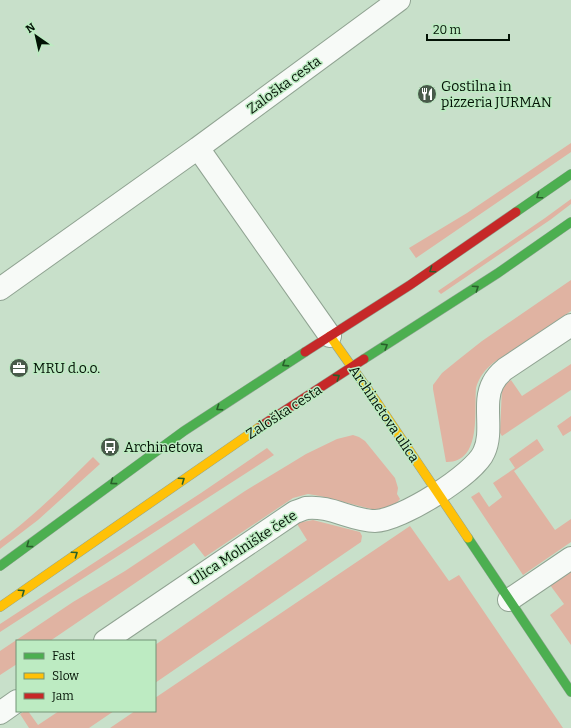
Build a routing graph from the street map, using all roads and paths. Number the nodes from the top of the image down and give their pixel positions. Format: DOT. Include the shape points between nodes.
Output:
graph roads {
  1 [pos="399,0"];
  2 [pos="198,148"];
  3 [pos="571,174"];
  4 [pos="571,222"];
  5 [pos="0,289"];
  6 [pos="571,325"];
  7 [pos="330,336"];
  8 [pos="352,367"];
  9 [pos="437,493"];
  10 [pos="571,558"];
  11 [pos="0,566"];
  12 [pos="509,600"];
  13 [pos="0,607"];
  14 [pos="106,640"];
  15 [pos="571,692"];
  16 [pos="16,702"];
  17 [pos="0,713"];
  1 -- 2 [label="street, Zaloška cesta"];
  2 -- 5 [label="street, Zaloška cesta"];
  2 -- 7 [label="street"];
  3 -- 7 [label="main road, one-way" via="410,285"];
  8 -- 4 [label="main road, Zaloška cesta, one-way" via="432,317"];
  6 -- 9 [label="street" via="498,376 490,391 488,435 484,454 470,470"];
  7 -- 8 [label="main road, Archinetova ulica"];
  7 -- 11 [label="main road, one-way" via="184,431"];
  8 -- 9 [label="main road, Archinetova ulica"];
  13 -- 8 [label="main road, Zaloška cesta, one-way" via="257,429"];
  9 -- 12 [label="main road, Archinetova ulica"];
  9 -- 14 [label="street, Ulica Molniške čete" via="414,508 376,521 316,508 295,512"];
  10 -- 12 [label="street"];
  12 -- 15 [label="main road, Archinetova ulica"];
  16 -- 17 [label="street"];
}
